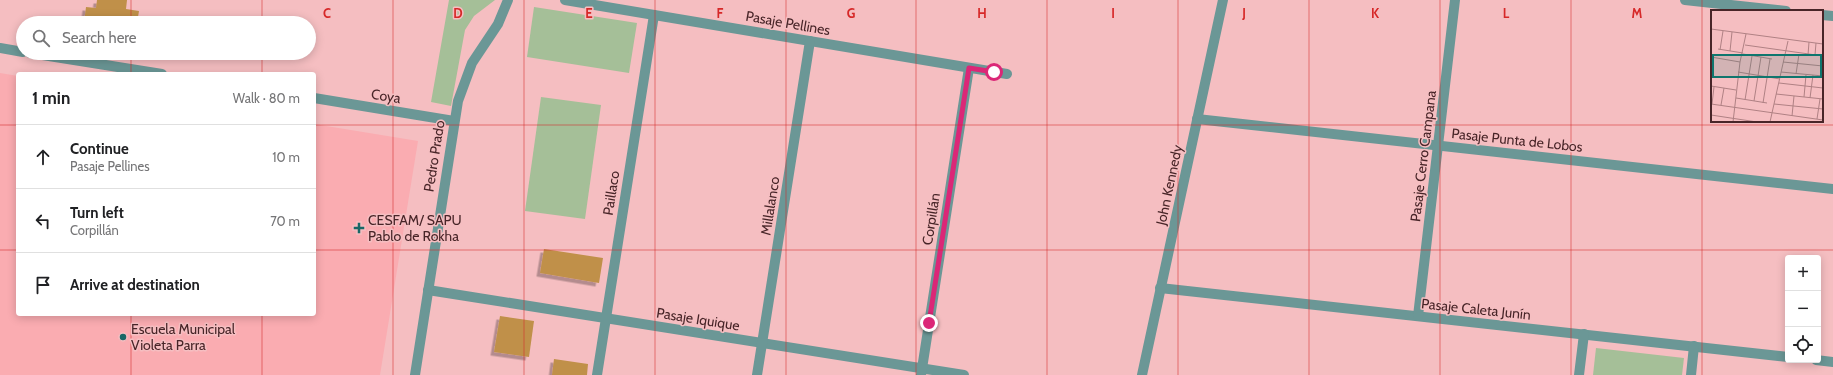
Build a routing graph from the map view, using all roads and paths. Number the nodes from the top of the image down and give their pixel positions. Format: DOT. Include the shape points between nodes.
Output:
graph roads {
  1 [pos="508,0"];
  2 [pos="565,0"];
  3 [pos="1223,0"];
  4 [pos="1455,0"];
  5 [pos="1685,0"];
  6 [pos="1736,3"];
  7 [pos="1780,10"];
  8 [pos="654,15"];
  9 [pos="1823,15"];
  10 [pos="1833,16"];
  11 [pos="810,41"];
  12 [pos="0,48"];
  13 [pos="16,51"];
  14 [pos="74,60"];
  15 [pos="969,68"];
  16 [pos="149,72"];
  17 [pos="1007,74"];
  18 [pos="316,98"];
  19 [pos="1197,119"];
  20 [pos="454,121"];
  21 [pos="1438,146"];
  22 [pos="1833,189"];
  23 [pos="1160,288"];
  24 [pos="428,290"];
  25 [pos="1418,316"];
  26 [pos="606,318"];
  27 [pos="1584,334"];
  28 [pos="762,343"];
  29 [pos="1694,346"];
  30 [pos="1785,357"];
  31 [pos="1821,361"];
  32 [pos="1833,362"];
  33 [pos="921,372"];
  34 [pos="415,375"];
  35 [pos="597,375"];
  36 [pos="757,375"];
  37 [pos="964,375"];
  38 [pos="1142,375"];
  39 [pos="1579,375"];
  40 [pos="1691,375"];
  1 -- 20 [label="street, Pedro Prado" via="498,24 472,63 458,101"];
  2 -- 8 [label="street, Pasaje Pellines"];
  3 -- 19 [label="street, John Kennedy"];
  4 -- 21 [label="street, Pasaje Cerro Campana"];
  5 -- 6 [label="street"];
  6 -- 7 [label="street"];
  8 -- 11 [label="street, Pasaje Pellines"];
  8 -- 26 [label="street, Paillaco"];
  9 -- 10 [label="street"];
  11 -- 15 [label="street, Pasaje Pellines"];
  11 -- 28 [label="street, Millalanco"];
  12 -- 13 [label="street"];
  14 -- 16 [label="street"];
  15 -- 17 [label="street, Pasaje Pellines"];
  15 -- 33 [label="street, Corpillán"];
  18 -- 20 [label="street, Coya"];
  19 -- 21 [label="street, Pasaje Punta de Lobos"];
  19 -- 23 [label="street, John Kennedy"];
  20 -- 24 [label="street, Pedro Prado"];
  21 -- 22 [label="street, Pasaje Punta de Lobos"];
  21 -- 25 [label="street, Pasaje Cerro Campana"];
  23 -- 25 [label="street, Pasaje Caleta Junín"];
  23 -- 38 [label="street, John Kennedy"];
  24 -- 26 [label="street, Pasaje Iquique"];
  24 -- 34 [label="street, Pedro Prado"];
  25 -- 27 [label="street, Pasaje Caleta Junín"];
  26 -- 28 [label="street, Pasaje Iquique"];
  26 -- 35 [label="street, Paillaco"];
  27 -- 29 [label="street, Pasaje Caleta Junín"];
  27 -- 39 [label="street"];
  28 -- 33 [label="street, Pasaje Iquique"];
  28 -- 36 [label="street, Millalanco"];
  29 -- 30 [label="street, Pasaje Caleta Junín"];
  29 -- 40 [label="street"];
  31 -- 32 [label="street"];
  33 -- 37 [label="street, Pasaje Iquique"];
}
